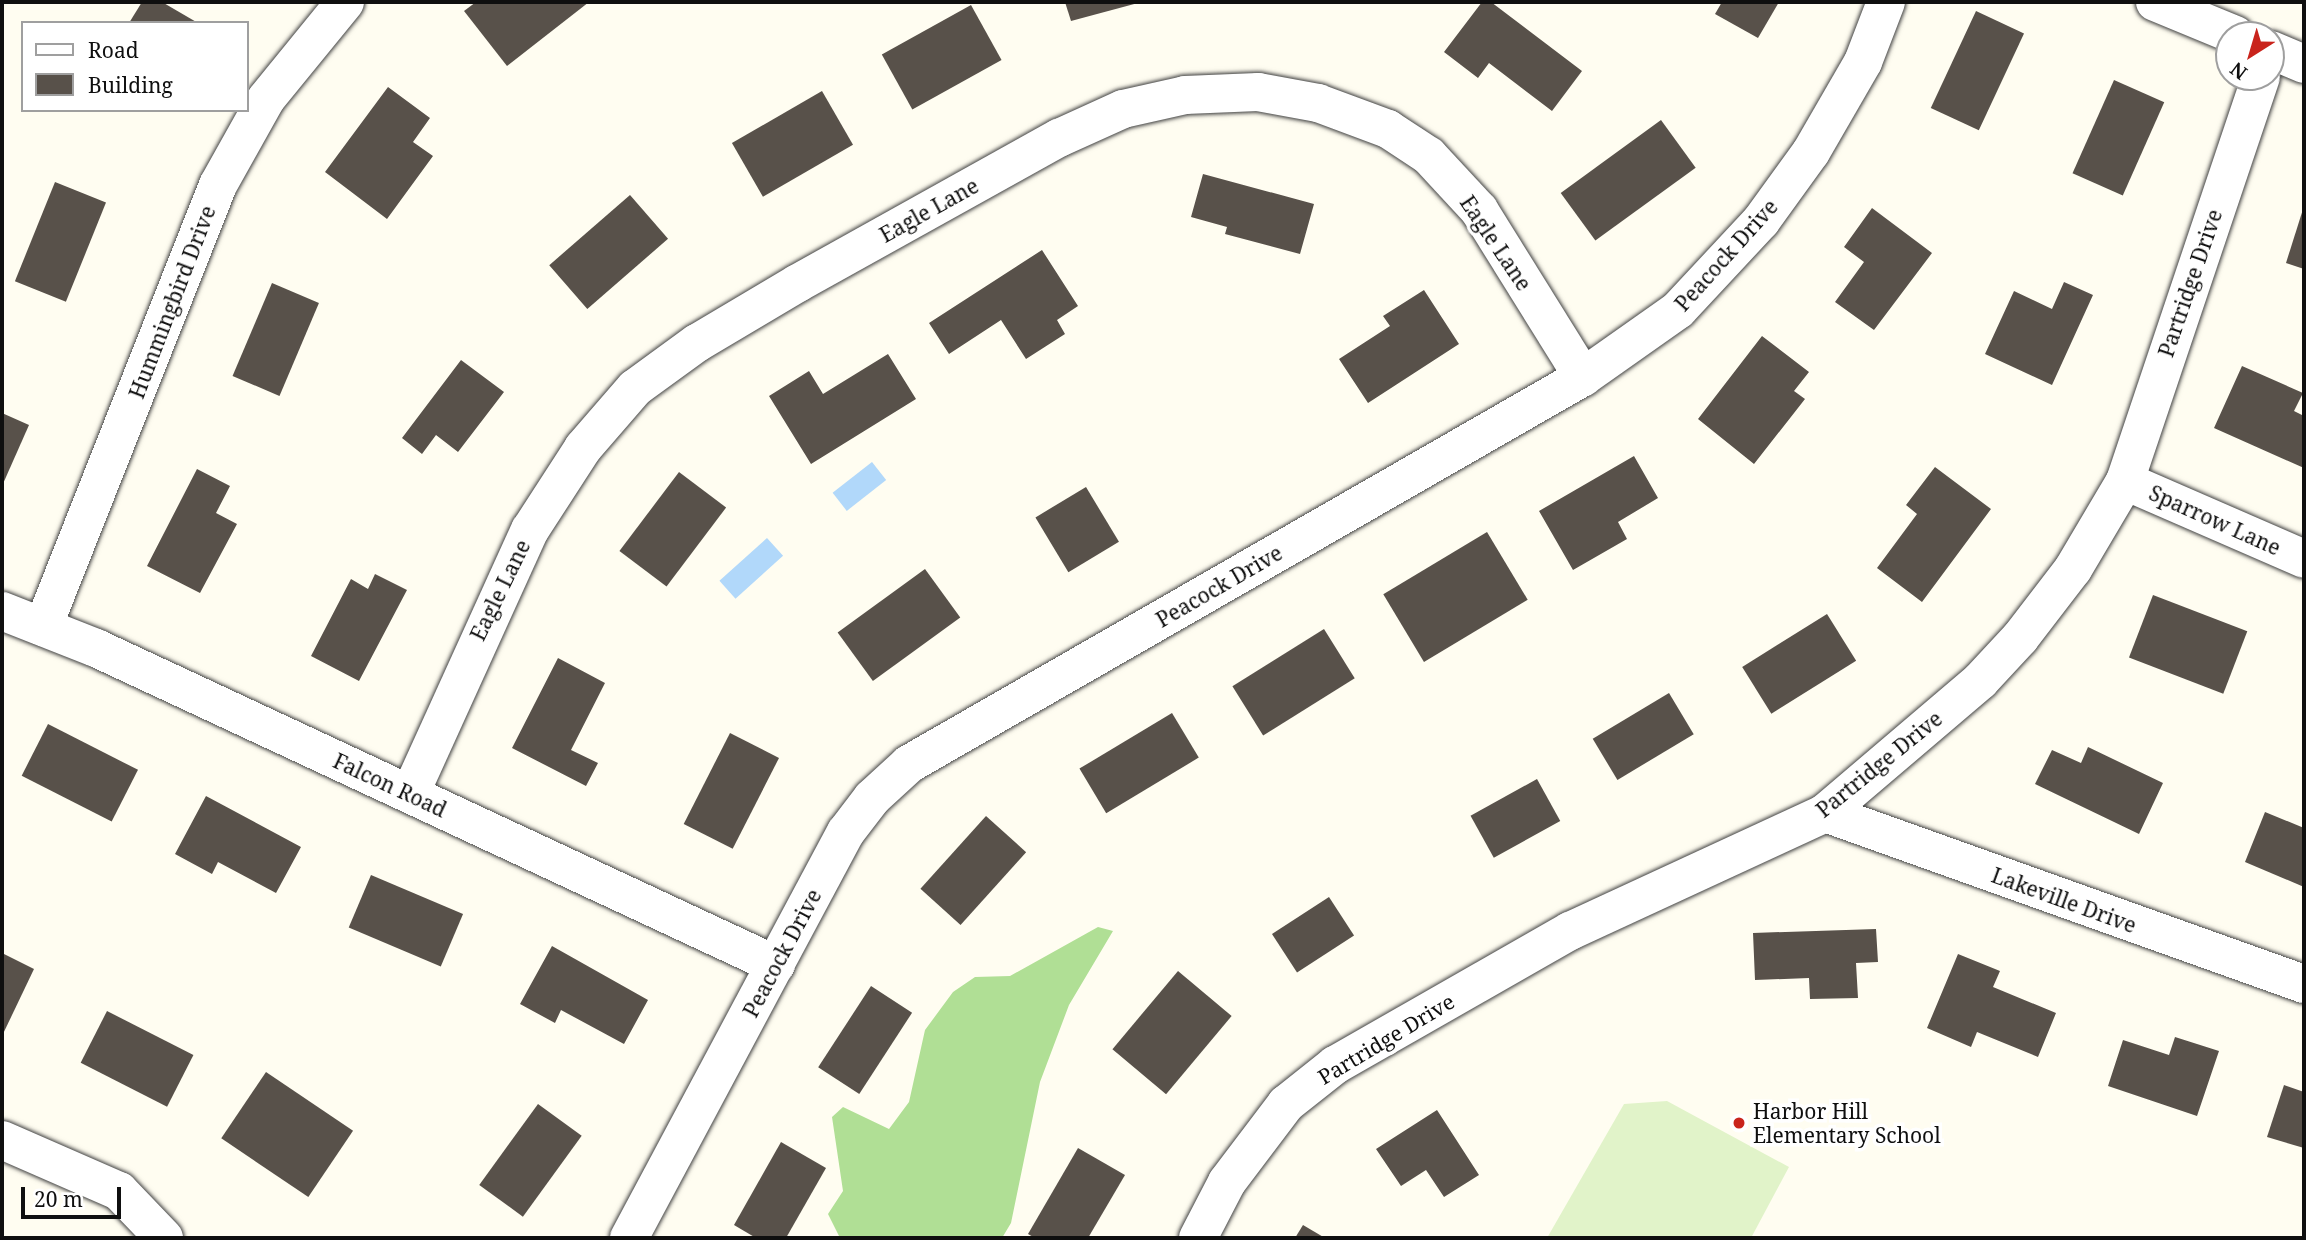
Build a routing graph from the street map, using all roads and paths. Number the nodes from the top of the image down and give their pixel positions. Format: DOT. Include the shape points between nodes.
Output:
graph roads {
  1 [pos="345,2"];
  2 [pos="1886,2"];
  3 [pos="2155,2"];
  4 [pos="2215,27"];
  5 [pos="2285,56"];
  6 [pos="2304,64"];
  7 [pos="2256,91"];
  8 [pos="1583,377"];
  9 [pos="2125,481"];
  10 [pos="2304,559"];
  11 [pos="2,611"];
  12 [pos="43,627"];
  13 [pos="410,794"];
  14 [pos="1825,813"];
  15 [pos="776,965"];
  16 [pos="2304,984"];
  17 [pos="2,1140"];
  18 [pos="164,1238"];
  19 [pos="629,1238"];
  20 [pos="1198,1238"];
  1 -- 12 [label="street, Hummingbird Drive" via="266,99 218,185"];
  2 -- 8 [label="street, Peacock Drive" via="1856,73 1811,152 1761,221 1678,310"];
  3 -- 4 [label="street"];
  5 -- 6 [label="street"];
  7 -- 9 [label="street, Partridge Drive"];
  8 -- 13 [label="street, Eagle Lane" via="1479,210 1429,156 1388,129 1318,103 1258,92 1185,95 1123,109 1059,138 798,283 697,343 635,388 583,448 530,530"];
  8 -- 15 [label="street, Peacock Drive" via="909,764 846,832"];
  9 -- 10 [label="street, Sparrow Lane"];
  9 -- 14 [label="street, Partridge Drive" via="2073,569 2020,638 1980,681"];
  11 -- 12 [label="street, Falcon Road"];
  12 -- 13 [label="street, Falcon Road"];
  13 -- 15 [label="street, Falcon Road"];
  14 -- 16 [label="street, Lakeville Drive"];
  14 -- 20 [label="street, Partridge Drive" via="1570,931 1335,1065 1286,1104 1227,1182"];
  15 -- 19 [label="street, Peacock Drive"];
  17 -- 18 [label="street" via="119,1191"];
}
